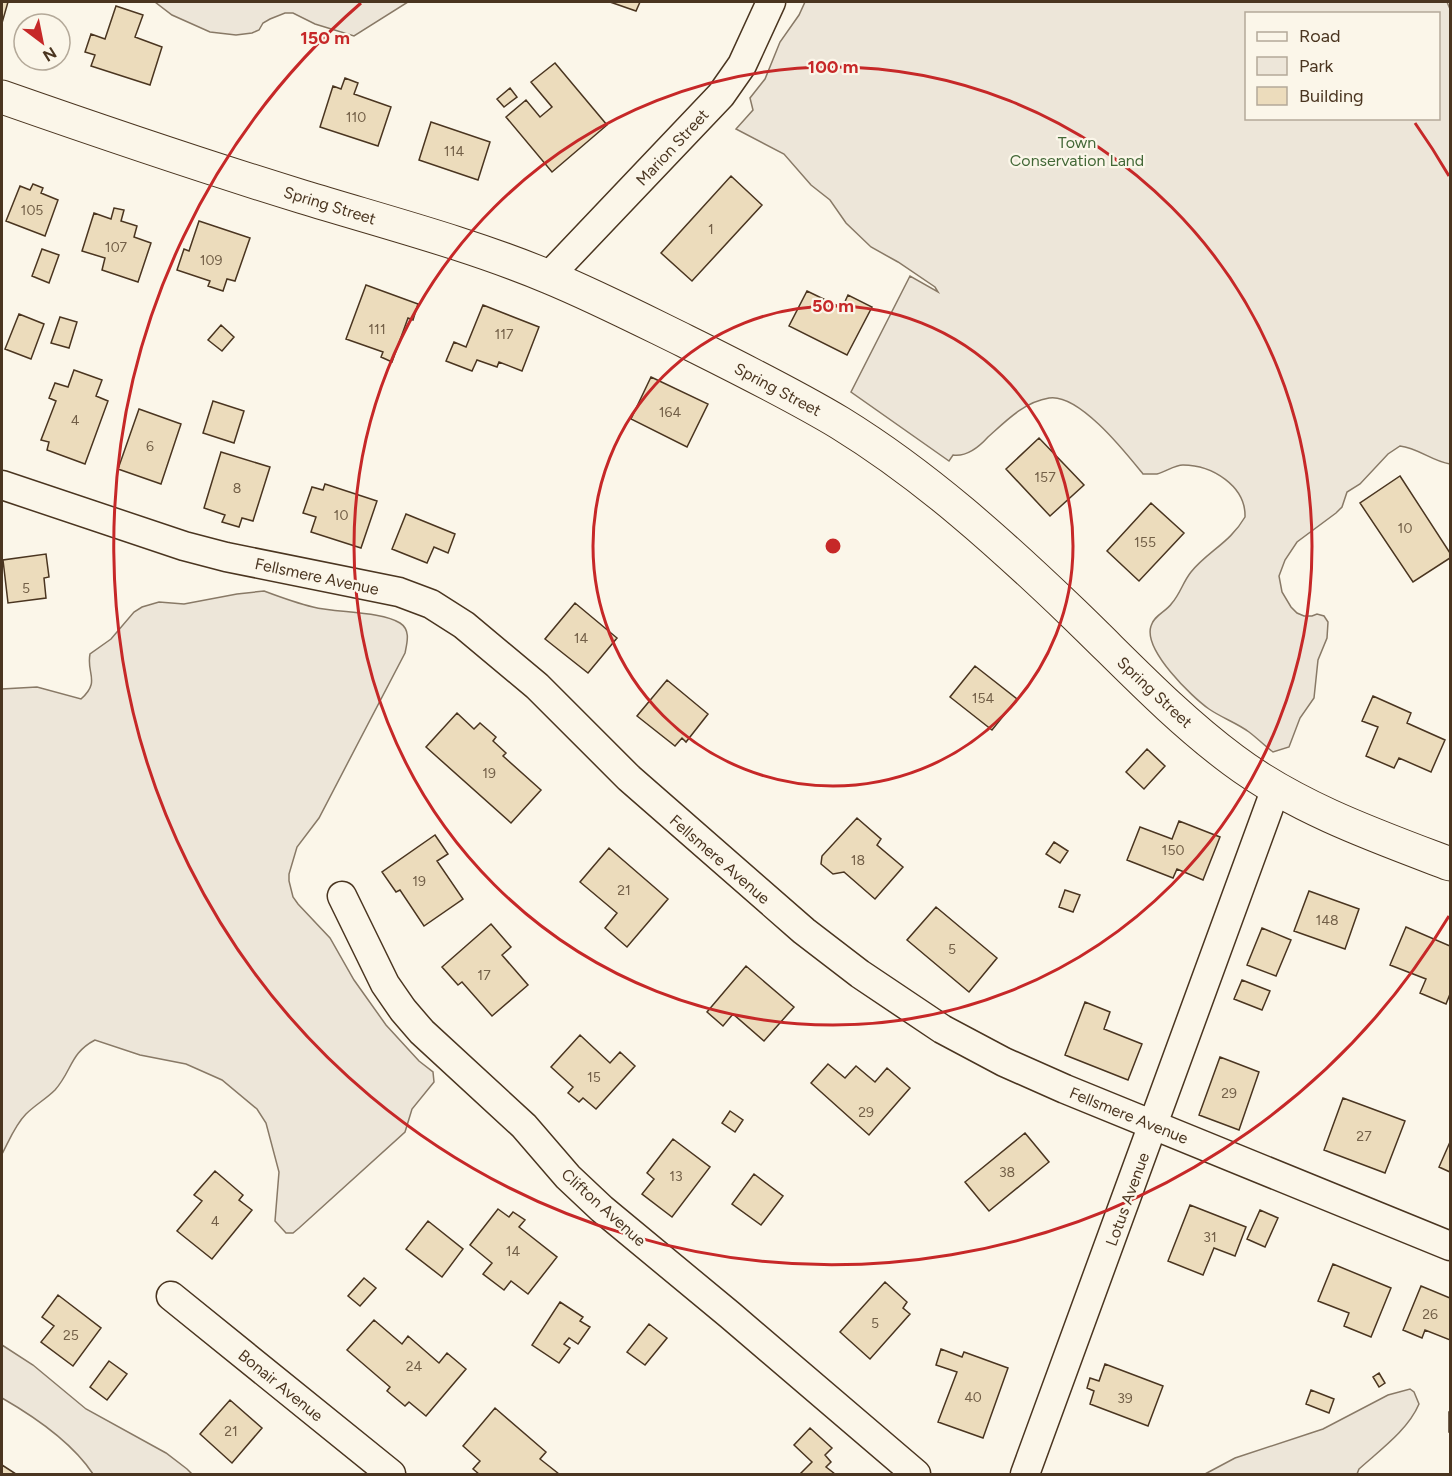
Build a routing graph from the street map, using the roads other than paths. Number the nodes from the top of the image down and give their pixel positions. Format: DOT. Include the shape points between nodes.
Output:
graph roads {
  1 [pos="771,2"];
  2 [pos="2,97"];
  3 [pos="548,276"];
  4 [pos="2,484"];
  5 [pos="1276,788"];
  6 [pos="1450,864"];
  7 [pos="342,896"];
  8 [pos="1154,1125"];
  9 [pos="1450,1246"];
  10 [pos="171,1296"];
  11 [pos="391,1474"];
  12 [pos="916,1474"];
  13 [pos="1025,1474"];
  1 -- 3 [label="street, Marion Street" via="725,89"];
  2 -- 3 [label="street, Spring Street"];
  3 -- 5 [label="street, Spring Street" via="795,397 894,459 995,541 1198,732"];
  4 -- 8 [label="street, Fellsmere Avenue" via="184,546 399,592 431,604 464,625 537,686 692,835 860,974 942,1029 1004,1062"];
  5 -- 6 [label="street, Spring Street" via="1342,821"];
  5 -- 8 [label="street, Lotus Avenue"];
  7 -- 12 [label="street, Clifton Avenue" via="385,984 422,1032 517,1120 594,1201"];
  8 -- 9 [label="street, Fellsmere Avenue"];
  8 -- 13 [label="street, Lotus Avenue"];
  10 -- 11 [label="street, Bonair Avenue"];
}
